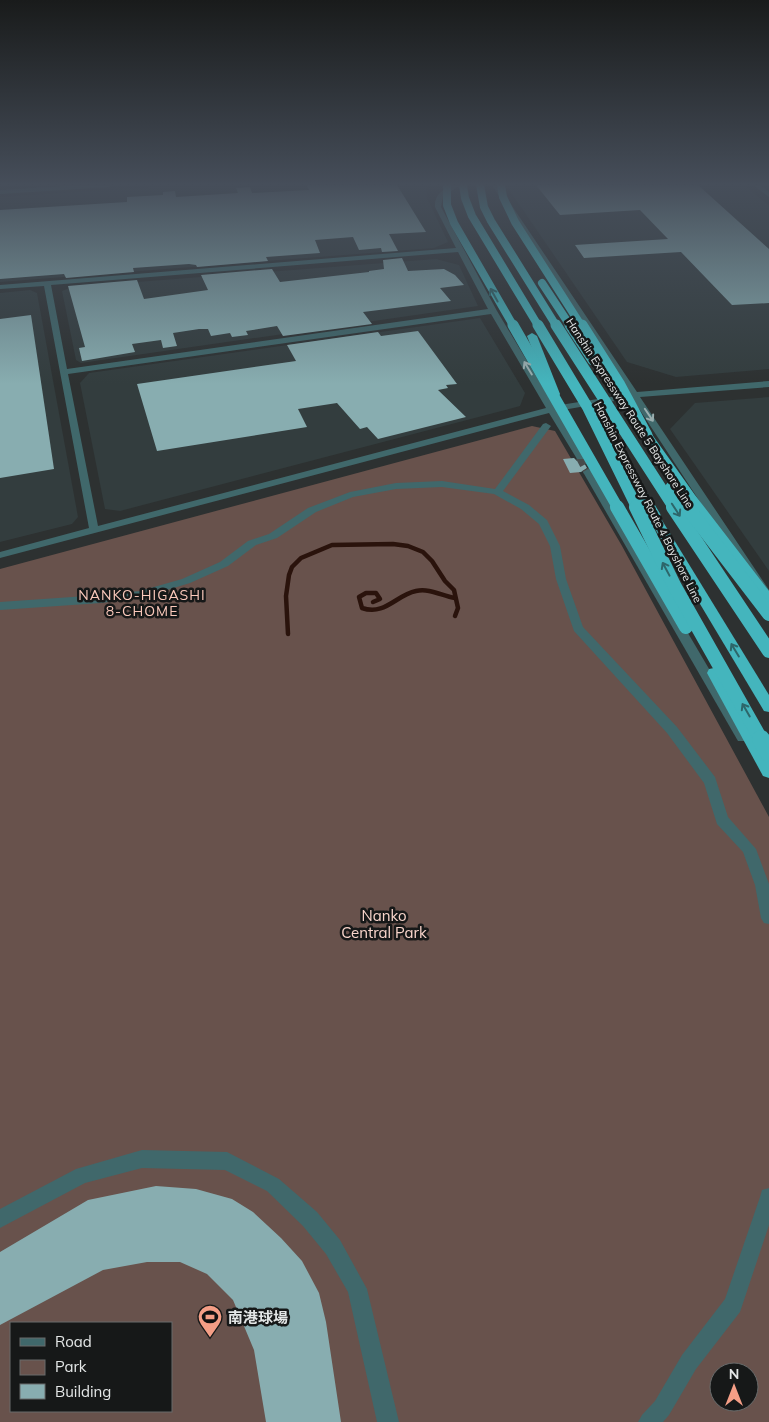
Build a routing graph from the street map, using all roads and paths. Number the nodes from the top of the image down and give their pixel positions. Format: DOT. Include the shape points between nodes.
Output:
graph roads {
  1 [pos="444,251"];
  2 [pos="462,251"];
  3 [pos="470,251"];
  4 [pos="493,251"];
  5 [pos="497,251"];
  6 [pos="510,251"];
  7 [pos="514,251"];
  8 [pos="520,251"];
  9 [pos="534,251"];
  10 [pos="540,251"];
  11 [pos="46,284"];
  12 [pos="0,287"];
  13 [pos="494,311"];
  14 [pos="528,328"];
  15 [pos="64,372"];
  16 [pos="769,384"];
  17 [pos="636,395"];
  18 [pos="556,406"];
  19 [pos="546,426"];
  20 [pos="646,435"];
  21 [pos="580,457"];
  22 [pos="588,472"];
  23 [pos="497,492"];
  24 [pos="94,530"];
  25 [pos="0,555"];
  26 [pos="769,599"];
  27 [pos="0,606"];
  28 [pos="769,614"];
  29 [pos="769,651"];
  30 [pos="769,707"];
  31 [pos="769,753"];
  32 [pos="769,772"];
  33 [pos="769,780"];
  34 [pos="769,918"];
  35 [pos="769,1197"];
  36 [pos="0,1219"];
  37 [pos="388,1422"];
  38 [pos="649,1422"];
  1 -- 11 [label="street"];
  2 -- 13 [label="street"];
  18 -- 3 [label="highway, one-way, bridge"];
  31 -- 4 [label="highway, Hanshin Expressway Route 4 Bayshore Line, one-way, bridge" via="675,587 588,408"];
  30 -- 5 [label="highway, one-way, bridge"];
  6 -- 29 [label="highway, Hanshin Expressway Route 5 Bayshore Line, one-way, bridge" via="612,414"];
  7 -- 28 [label="highway, Hanshin Expressway Route 4 Bayshore Line, bridge" via="650,460"];
  8 -- 20 [label="highway, bridge"];
  9 -- 20 [label="highway, bridge" via="620,385"];
  10 -- 17 [label="street"];
  11 -- 12 [label="street"];
  11 -- 15 [label="street"];
  13 -- 15 [label="street"];
  18 -- 13 [label="street, one-way"];
  14 -- 18 [label="highway, bridge"];
  15 -- 24 [label="street"];
  16 -- 17 [label="street"];
  17 -- 18 [label="street"];
  17 -- 26 [label="street, one-way"];
  18 -- 21 [label="street"];
  18 -- 24 [label="street"];
  18 -- 32 [label="highway, bridge"];
  19 -- 23 [label="street"];
  20 -- 26 [label="highway"];
  22 -- 33 [label="street"];
  23 -- 27 [label="street" via="442,484 396,486 350,495 312,510 273,536 252,543 224,564 186,581 133,595"];
  23 -- 34 [label="street" via="525,507 543,522 555,546 561,579 578,628 672,730 710,781 722,820 749,848"];
  24 -- 25 [label="street"];
  35 -- 38 [label="street" via="733,1305"];
  36 -- 37 [label="street" via="82,1175 142,1159 227,1162 273,1185 310,1219 333,1247 357,1288"];
}
